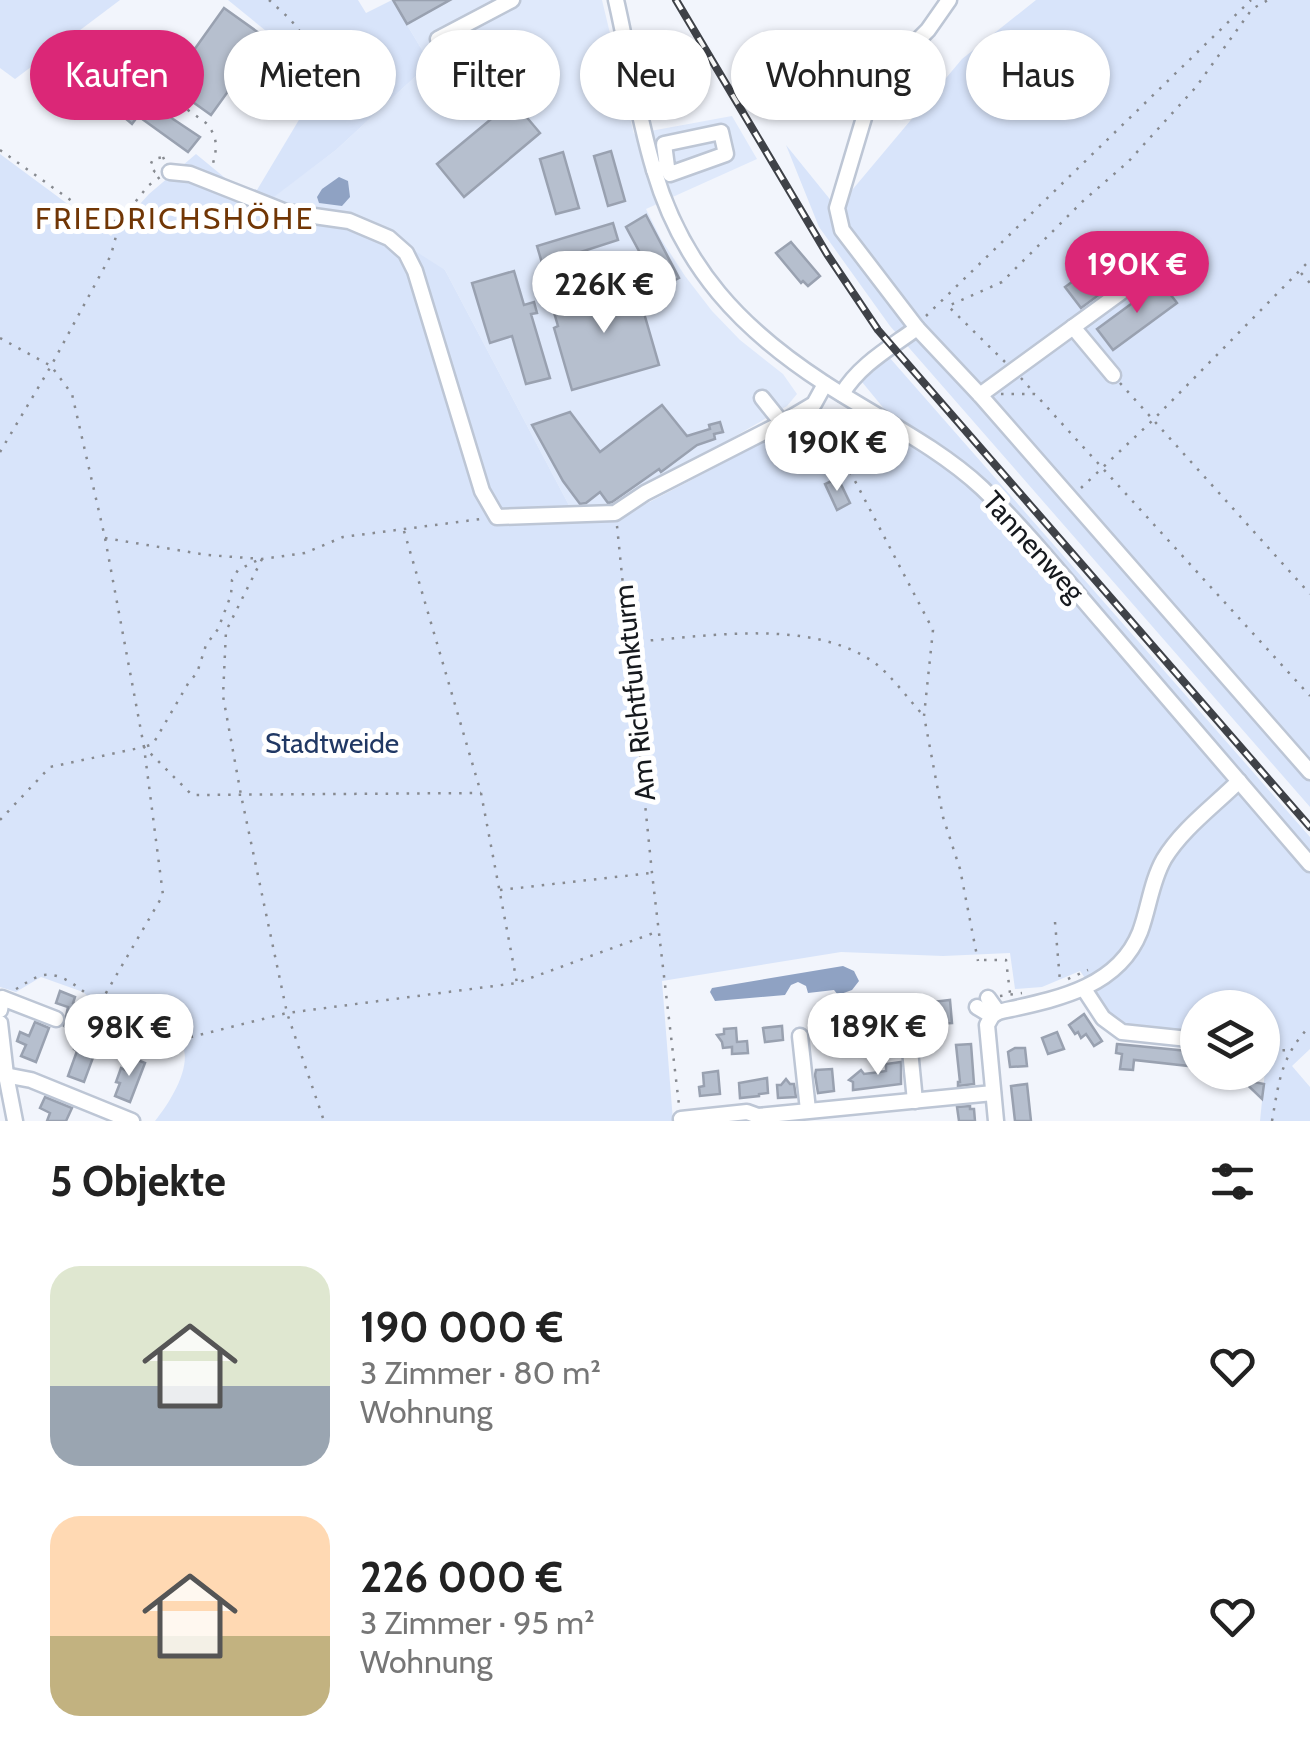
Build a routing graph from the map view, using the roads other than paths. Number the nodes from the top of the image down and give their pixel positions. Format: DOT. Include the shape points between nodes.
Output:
graph roads {
  1 [pos="512,0"];
  2 [pos="616,0"];
  3 [pos="950,0"];
  4 [pos="455,30"];
  5 [pos="170,172"];
  6 [pos="1176,252"];
  7 [pos="917,328"];
  8 [pos="1072,328"];
  9 [pos="1112,375"];
  10 [pos="825,384"];
  11 [pos="842,394"];
  12 [pos="980,395"];
  13 [pos="762,398"];
  14 [pos="782,423"];
  15 [pos="1310,772"];
  16 [pos="1239,781"];
  17 [pos="1310,864"];
  18 [pos="1084,989"];
  19 [pos="982,1003"];
  20 [pos="1,1004"];
  21 [pos="995,1014"];
  22 [pos="56,1019"];
  23 [pos="0,1023"];
  24 [pos="800,1036"];
  25 [pos="1180,1038"];
  26 [pos="910,1040"];
  27 [pos="2,1076"];
  28 [pos="993,1093"];
  29 [pos="915,1100"];
  30 [pos="808,1110"];
  31 [pos="681,1119"];
  32 [pos="758,1119"];
  33 [pos="14,1121"];
  34 [pos="132,1121"];
  35 [pos="996,1121"];
  1 -- 4 [label="street"];
  2 -- 10 [label="street, Tannenweg" via="663,197 686,245 741,320"];
  3 -- 7 [label="street" via="897,61 866,112 837,208 842,230"];
  5 -- 14 [label="street" via="286,212 349,221 406,253 482,490 497,516 615,513"];
  6 -- 8 [label="street"];
  7 -- 11 [label="street" via="863,368"];
  7 -- 12 [label="street"];
  8 -- 9 [label="street"];
  8 -- 12 [label="street"];
  10 -- 11 [label="street, Tannenweg"];
  10 -- 14 [label="street" via="814,404"];
  11 -- 16 [label="street, Tannenweg" via="985,490"];
  12 -- 15 [label="street"];
  13 -- 14 [label="street"];
  16 -- 17 [label="street, Tannenweg"];
  16 -- 18 [label="street" via="1176,842 1154,880 1139,934 1116,966"];
  18 -- 21 [label="street"];
  18 -- 25 [label="street" via="1122,1032"];
  19 -- 21 [label="street"];
  20 -- 22 [label="street"];
  21 -- 28 [label="street" via="987,1025"];
  23 -- 27 [label="street"];
  24 -- 30 [label="street"];
  26 -- 29 [label="street"];
  27 -- 33 [label="street"];
  27 -- 34 [label="street" via="31,1080"];
  28 -- 29 [label="street"];
  28 -- 35 [label="street"];
  29 -- 30 [label="street"];
  30 -- 32 [label="street"];
  31 -- 32 [label="street" via="747,1112"];
}
